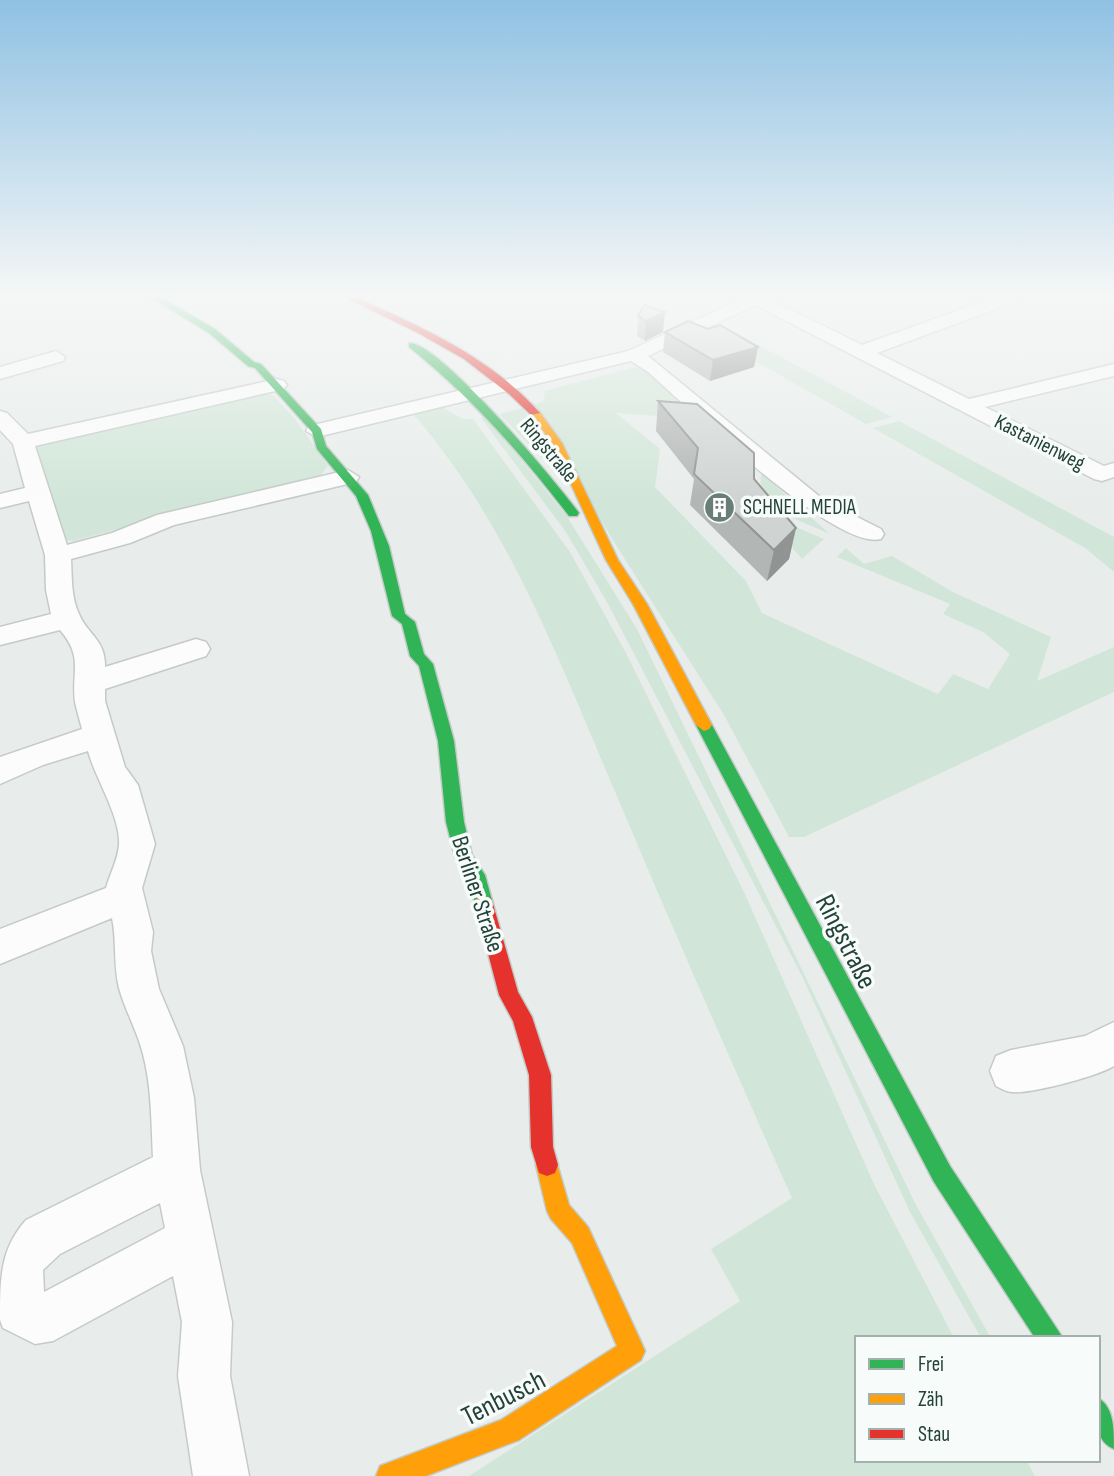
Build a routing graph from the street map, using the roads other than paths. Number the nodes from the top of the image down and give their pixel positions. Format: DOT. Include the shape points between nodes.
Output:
graph roads {
  1 [pos="35,363"];
  2 [pos="250,363"];
  3 [pos="435,363"];
  4 [pos="476,363"];
  5 [pos="601,363"];
  6 [pos="647,363"];
  7 [pos="884,363"];
  8 [pos="1080,363"];
  9 [pos="1114,370"];
  10 [pos="0,373"];
  11 [pos="277,385"];
  12 [pos="507,385"];
  13 [pos="471,394"];
  14 [pos="1005,397"];
  15 [pos="968,405"];
  16 [pos="0,417"];
  17 [pos="317,431"];
  18 [pos="23,442"];
  19 [pos="1114,470"];
  20 [pos="348,477"];
  21 [pos="38,492"];
  22 [pos="0,501"];
  23 [pos="873,534"];
  24 [pos="58,555"];
  25 [pos="612,560"];
  26 [pos="66,619"];
  27 [pos="0,636"];
  28 [pos="196,649"];
  29 [pos="90,683"];
  30 [pos="100,736"];
  31 [pos="0,771"];
  32 [pos="126,896"];
  33 [pos="0,947"];
  34 [pos="1114,1042"];
  35 [pos="1011,1071"];
  36 [pos="177,1170"];
  37 [pos="191,1240"];
  38 [pos="1049,1336"];
  39 [pos="632,1351"];
  40 [pos="1100,1414"];
  41 [pos="1114,1435"];
  42 [pos="222,1476"];
  43 [pos="390,1476"];
  1 -- 10 [label="street"];
  2 -- 11 [label="main road, Berliner Straße"];
  3 -- 13 [label="main road, Ringstraße"];
  4 -- 12 [label="main road, Ringstraße"];
  5 -- 12 [label="street"];
  6 -- 23 [label="street" via="817,506"];
  7 -- 15 [label="street, Kastanienweg"];
  8 -- 14 [label="street, Kastanienweg"];
  9 -- 14 [label="street, Kastanienweg"];
  11 -- 17 [label="main road, Berliner Straße"];
  11 -- 18 [label="street"];
  12 -- 13 [label="street"];
  12 -- 25 [label="main road, Ringstraße" via="557,443"];
  13 -- 17 [label="street"];
  13 -- 25 [label="main road, Ringstraße" via="548,479"];
  14 -- 15 [label="street, Kastanienweg"];
  15 -- 19 [label="street, Kastanienweg" via="1102,474"];
  16 -- 18 [label="street"];
  17 -- 20 [label="main road, Berliner Straße" via="321,447"];
  18 -- 21 [label="street"];
  20 -- 24 [label="street" via="166,520"];
  20 -- 39 [label="main road, Berliner Straße" via="362,495 378,533 399,616 408,622 417,656 426,664 446,741 455,822 464,857 476,875 509,995 522,1017 540,1075 542,1147 559,1211 580,1235"];
  21 -- 22 [label="street"];
  21 -- 24 [label="street"];
  24 -- 26 [label="street"];
  25 -- 38 [label="main road, Ringstraße" via="640,604 942,1174"];
  26 -- 27 [label="street"];
  26 -- 29 [label="street" via="85,641 92,662"];
  28 -- 29 [label="street"];
  29 -- 30 [label="street"];
  30 -- 31 [label="street" via="32,756"];
  30 -- 32 [label="street" via="110,772 121,785 138,844 124,888"];
  32 -- 33 [label="street"];
  32 -- 36 [label="street" via="139,989 162,1046 172,1098"];
  34 -- 35 [label="street" via="1092,1056"];
  36 -- 37 [label="street"];
  36 -- 37 [label="street" via="43,1237 26,1250 16,1269 21,1310 34,1319 53,1316"];
  37 -- 42 [label="street" via="207,1322 204,1376"];
  39 -- 43 [label="main road, Tenbusch" via="509,1430"];
  40 -- 41 [label="main road"];
}
